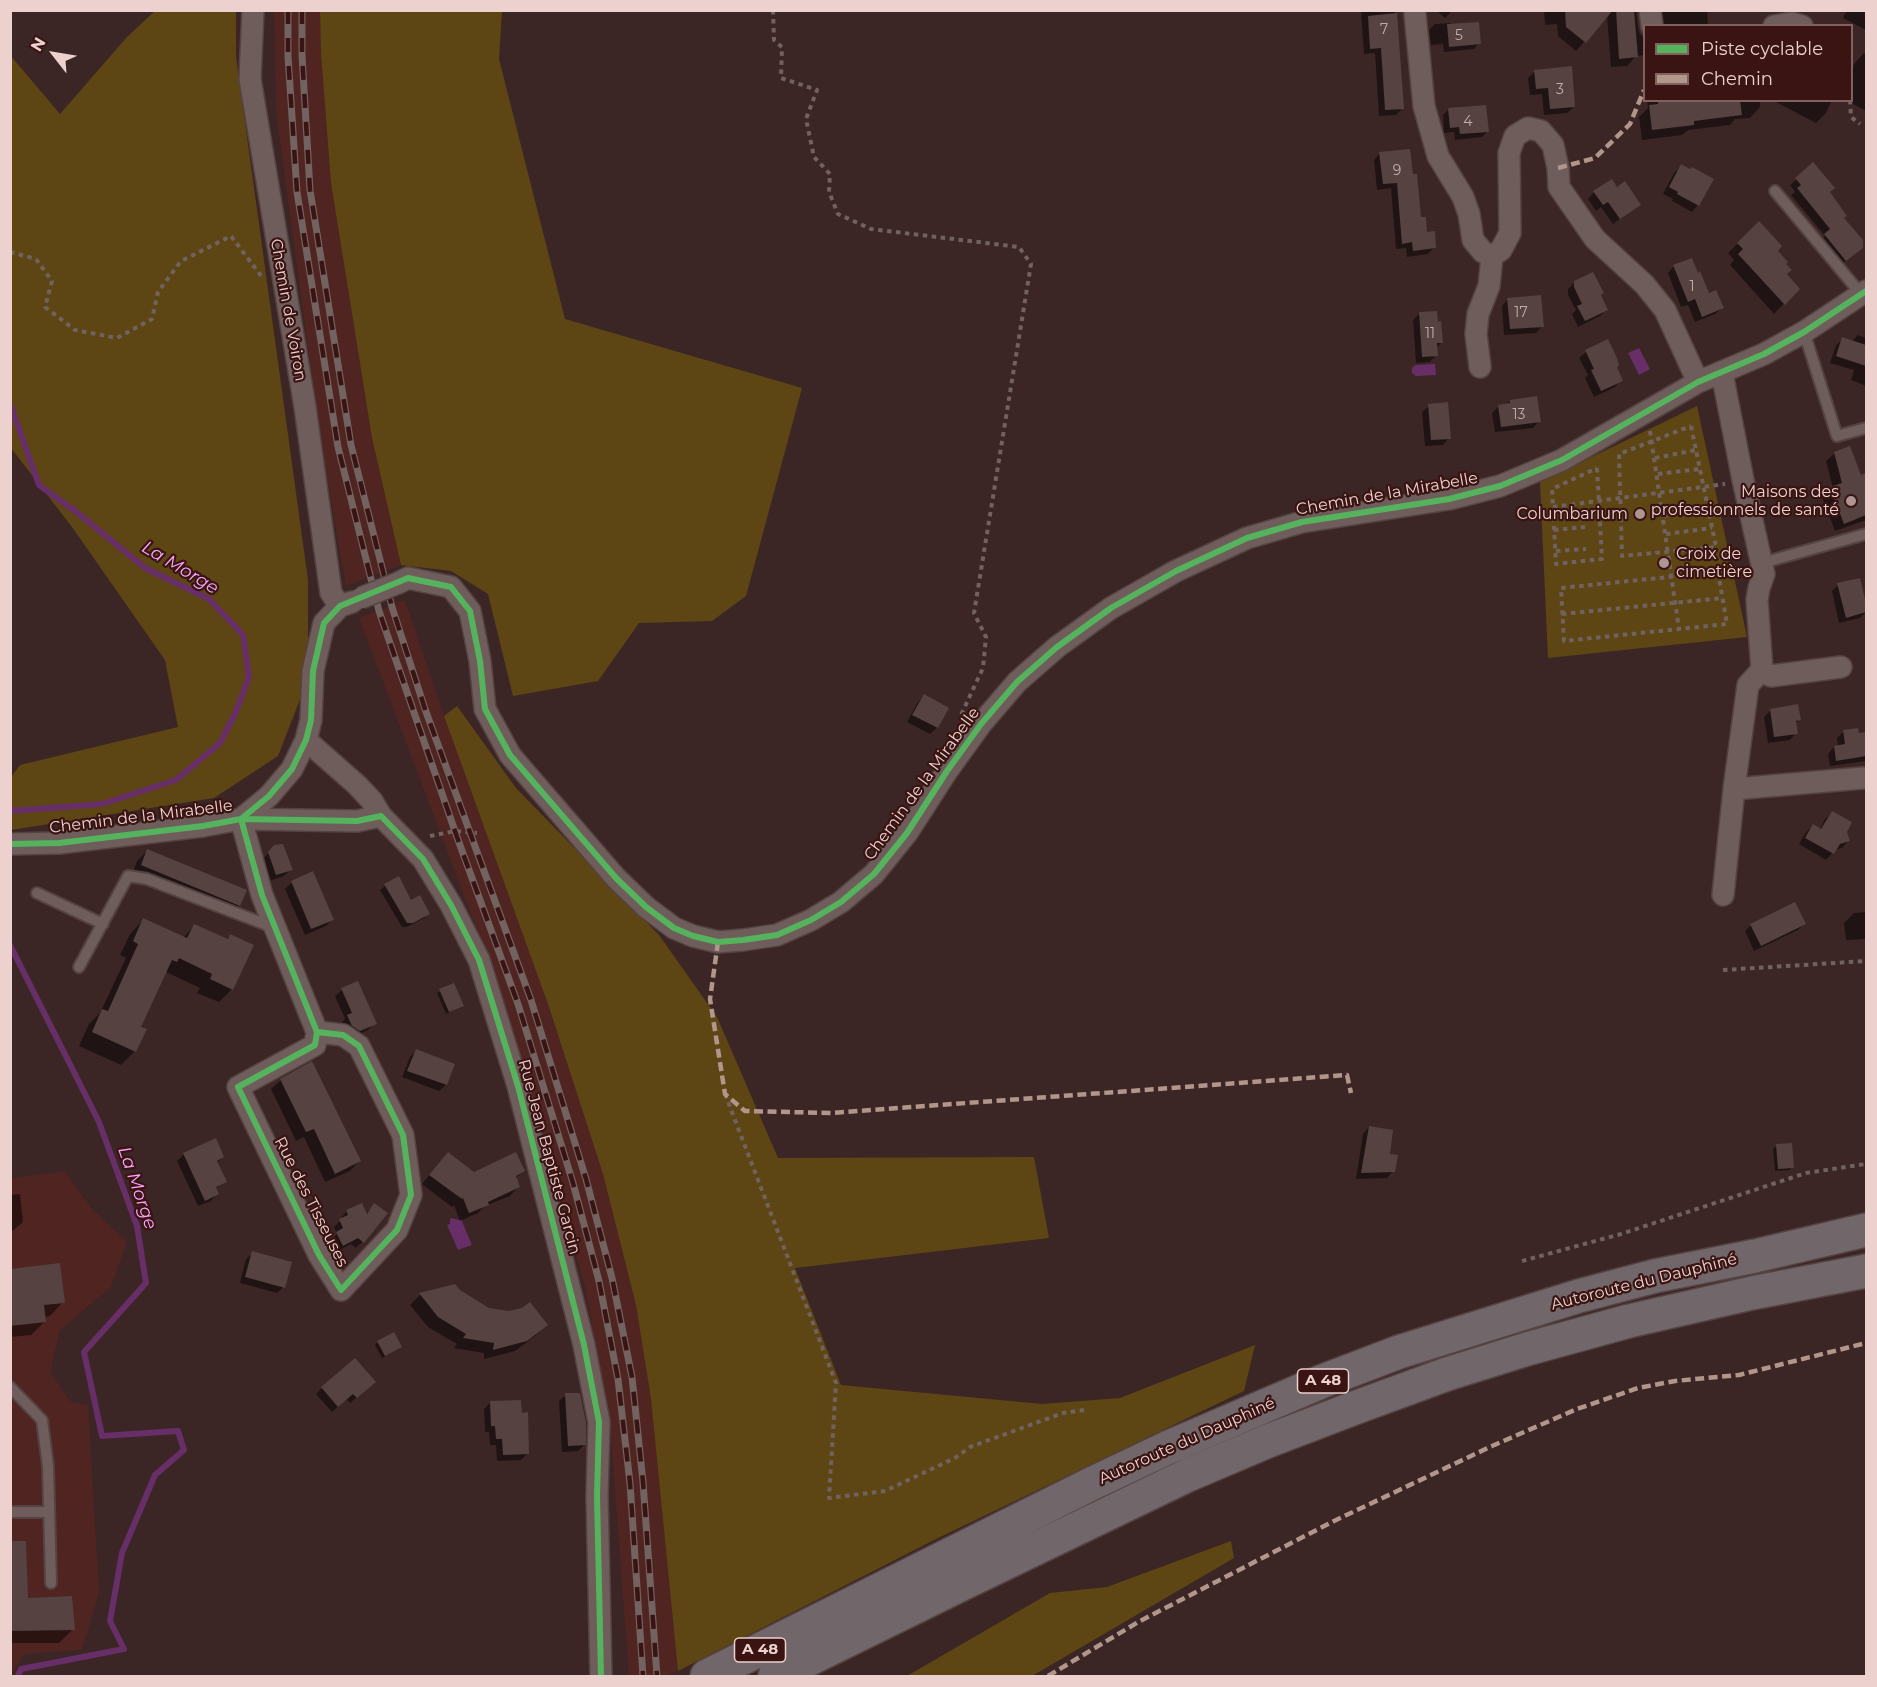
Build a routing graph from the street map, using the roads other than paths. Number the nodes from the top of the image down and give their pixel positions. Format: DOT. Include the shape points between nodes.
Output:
graph roads {
  1 [pos="253,10"];
  2 [pos="1415,14"];
  3 [pos="1775,191"];
  4 [pos="1492,256"];
  5 [pos="1864,293"];
  6 [pos="1803,332"];
  7 [pos="1480,368"];
  8 [pos="1722,373"];
  9 [pos="1698,382"];
  10 [pos="1866,428"];
  11 [pos="1866,534"];
  12 [pos="1762,563"];
  13 [pos="340,606"];
  14 [pos="1841,667"];
  15 [pos="1762,670"];
  16 [pos="306,740"];
  17 [pos="1863,778"];
  18 [pos="1734,789"];
  19 [pos="381,816"];
  20 [pos="241,819"];
  21 [pos="14,844"];
  22 [pos="37,893"];
  23 [pos="1723,895"];
  24 [pos="103,924"];
  25 [pos="275,928"];
  26 [pos="79,967"];
  27 [pos="317,1032"];
  28 [pos="1866,1230"];
  29 [pos="1866,1271"];
  30 [pos="10,1387"];
  31 [pos="10,1512"];
  32 [pos="50,1512"];
  33 [pos="51,1583"];
  34 [pos="821,1636"];
  35 [pos="601,1677"];
  36 [pos="707,1677"];
  37 [pos="775,1677"];
  1 -- 13 [label="street, Chemin de Voiron" via="250,79 305,407 330,593"];
  2 -- 4 [label="street" via="1424,106 1438,156 1463,197 1473,240"];
  3 -- 5 [label="lane"];
  4 -- 7 [label="street" via="1489,286 1476,334"];
  4 -- 9 [label="street" via="1502,250 1510,233 1509,153 1515,136 1528,128 1541,131 1553,145 1559,187 1595,239 1644,284 1665,310"];
  5 -- 6 [label="street, Chemin de la Mirabelle"];
  6 -- 8 [label="street, Chemin de la Mirabelle"];
  6 -- 10 [label="lane" via="1837,436"];
  8 -- 9 [label="street, Chemin de la Mirabelle"];
  8 -- 12 [label="street"];
  9 -- 13 [label="street, Chemin de la Mirabelle, bridge" via="1562,460 1500,486 1439,501 1302,522 1247,538 1110,608 1017,682 981,724 907,833 874,874 841,902 811,920 777,934 743,940 718,942 693,936 674,928 646,907 616,878 510,755 485,709 470,611 451,587 408,579"];
  11 -- 12 [label="lane"];
  12 -- 15 [label="street" via="1764,574 1757,600"];
  13 -- 16 [label="street, Chemin de la Mirabelle" via="324,623 313,671"];
  14 -- 15 [label="street" via="1771,676"];
  15 -- 18 [label="street" via="1749,685"];
  16 -- 19 [label="street, Rue Jean Baptiste Garcin" via="357,785"];
  16 -- 20 [label="street, Chemin de la Mirabelle" via="292,769 269,796"];
  17 -- 18 [label="street"];
  18 -- 23 [label="street"];
  19 -- 20 [label="street" via="357,822"];
  19 -- 35 [label="street, Rue Jean Baptiste Garcin" via="423,859 479,960 518,1086 584,1344 599,1422"];
  20 -- 21 [label="street, Chemin de la Mirabelle" via="70,842"];
  20 -- 25 [label="street"];
  22 -- 24 [label="lane"];
  24 -- 25 [label="lane" via="129,876 147,879"];
  24 -- 26 [label="lane"];
  25 -- 27 [label="street"];
  27 -- 27 [label="street, Rue des Tisseuses" via="315,1046 238,1087 319,1255 341,1290 397,1230 411,1196 403,1135 359,1046 344,1035"];
  28 -- 34 [label="highway, Autoroute du Dauphiné / A 48" via="1655,1276 1559,1302 1399,1352 1323,1381 1169,1447 954,1551"];
  29 -- 34 [label="highway, Autoroute du Dauphiné / A 48" via="1629,1321 1447,1374 1268,1441"];
  30 -- 32 [label="lane" via="42,1420"];
  31 -- 32 [label="lane"];
  32 -- 33 [label="lane"];
  34 -- 36 [label="highway, Autoroute du Dauphiné / A 48"];
  34 -- 37 [label="highway, Autoroute du Dauphiné / A 48"];
}
